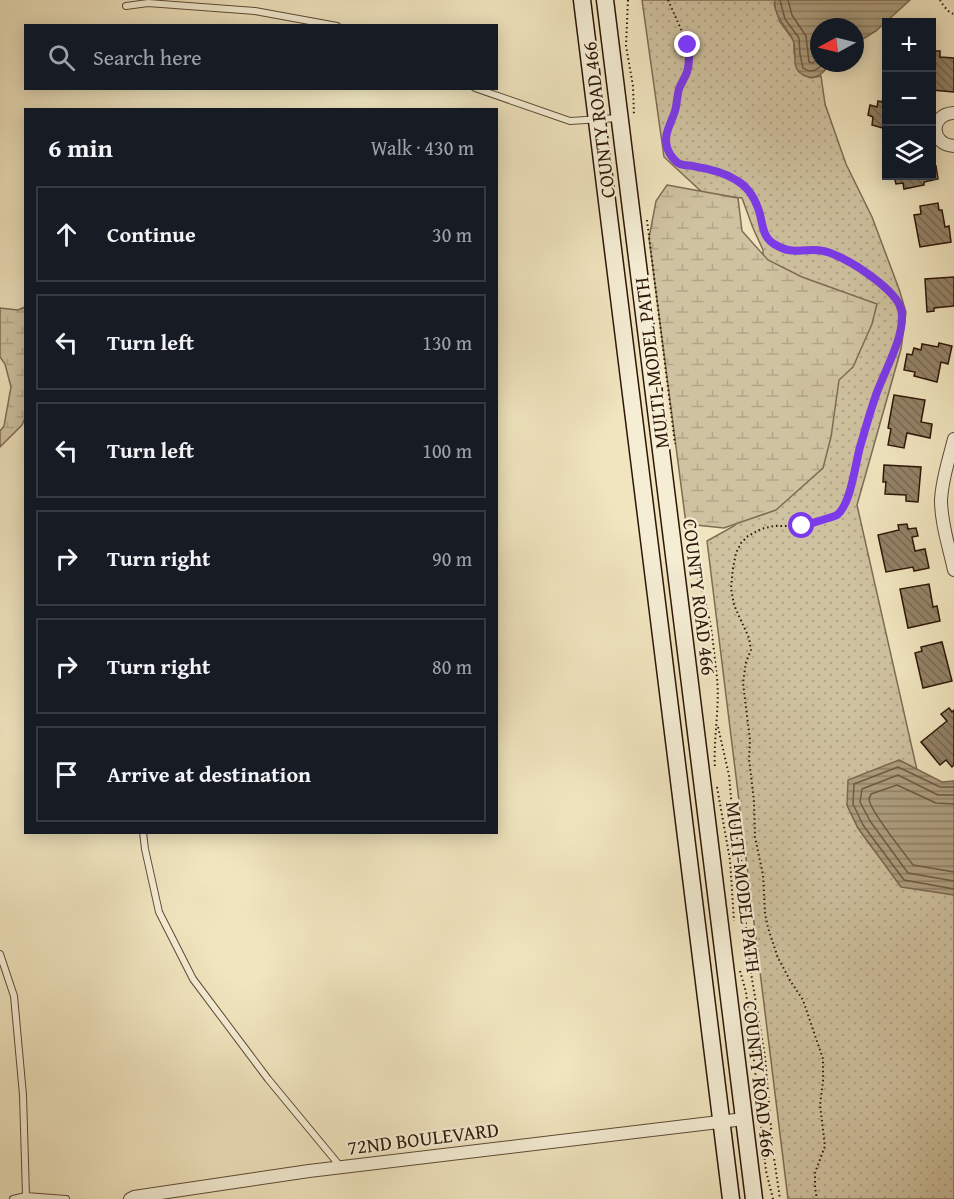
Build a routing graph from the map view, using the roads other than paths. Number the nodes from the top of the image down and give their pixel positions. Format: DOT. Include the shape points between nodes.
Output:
graph roads {
  1 [pos="582,0"];
  2 [pos="604,0"];
  3 [pos="126,6"];
  4 [pos="326,24"];
  5 [pos="480,90"];
  6 [pos="954,113"];
  7 [pos="597,120"];
  8 [pos="627,120"];
  9 [pos="954,146"];
  10 [pos="954,440"];
  11 [pos="954,570"];
  12 [pos="143,834"];
  13 [pos="0,954"];
  14 [pos="744,1119"];
  15 [pos="721,1122"];
  16 [pos="340,1167"];
  17 [pos="26,1196"];
  18 [pos="13,1199"];
  19 [pos="66,1199"];
  20 [pos="130,1199"];
  21 [pos="731,1199"];
  22 [pos="754,1199"];
  1 -- 7 [label="main road, COUNTY ROAD 466"];
  2 -- 8 [label="main road, COUNTY ROAD 466"];
  3 -- 4 [label="lane" via="148,3 255,11"];
  5 -- 7 [label="lane" via="570,121"];
  6 -- 9 [label="street" via="944,115 937,123 936,133 941,142"];
  7 -- 8 [label="lane"];
  7 -- 15 [label="main road, COUNTY ROAD 466"];
  8 -- 14 [label="main road, COUNTY ROAD 466"];
  10 -- 11 [label="street" via="941,502"];
  12 -- 16 [label="lane" via="159,912 193,979"];
  13 -- 17 [label="lane" via="14,996 23,1095"];
  14 -- 15 [label="street, 72ND BOULEVARD"];
  14 -- 22 [label="main road, COUNTY ROAD 466"];
  15 -- 16 [label="street, 72ND BOULEVARD"];
  15 -- 21 [label="main road, COUNTY ROAD 466"];
  16 -- 20 [label="street, 72ND BOULEVARD"];
  17 -- 18 [label="lane"];
  17 -- 19 [label="lane"];
}
